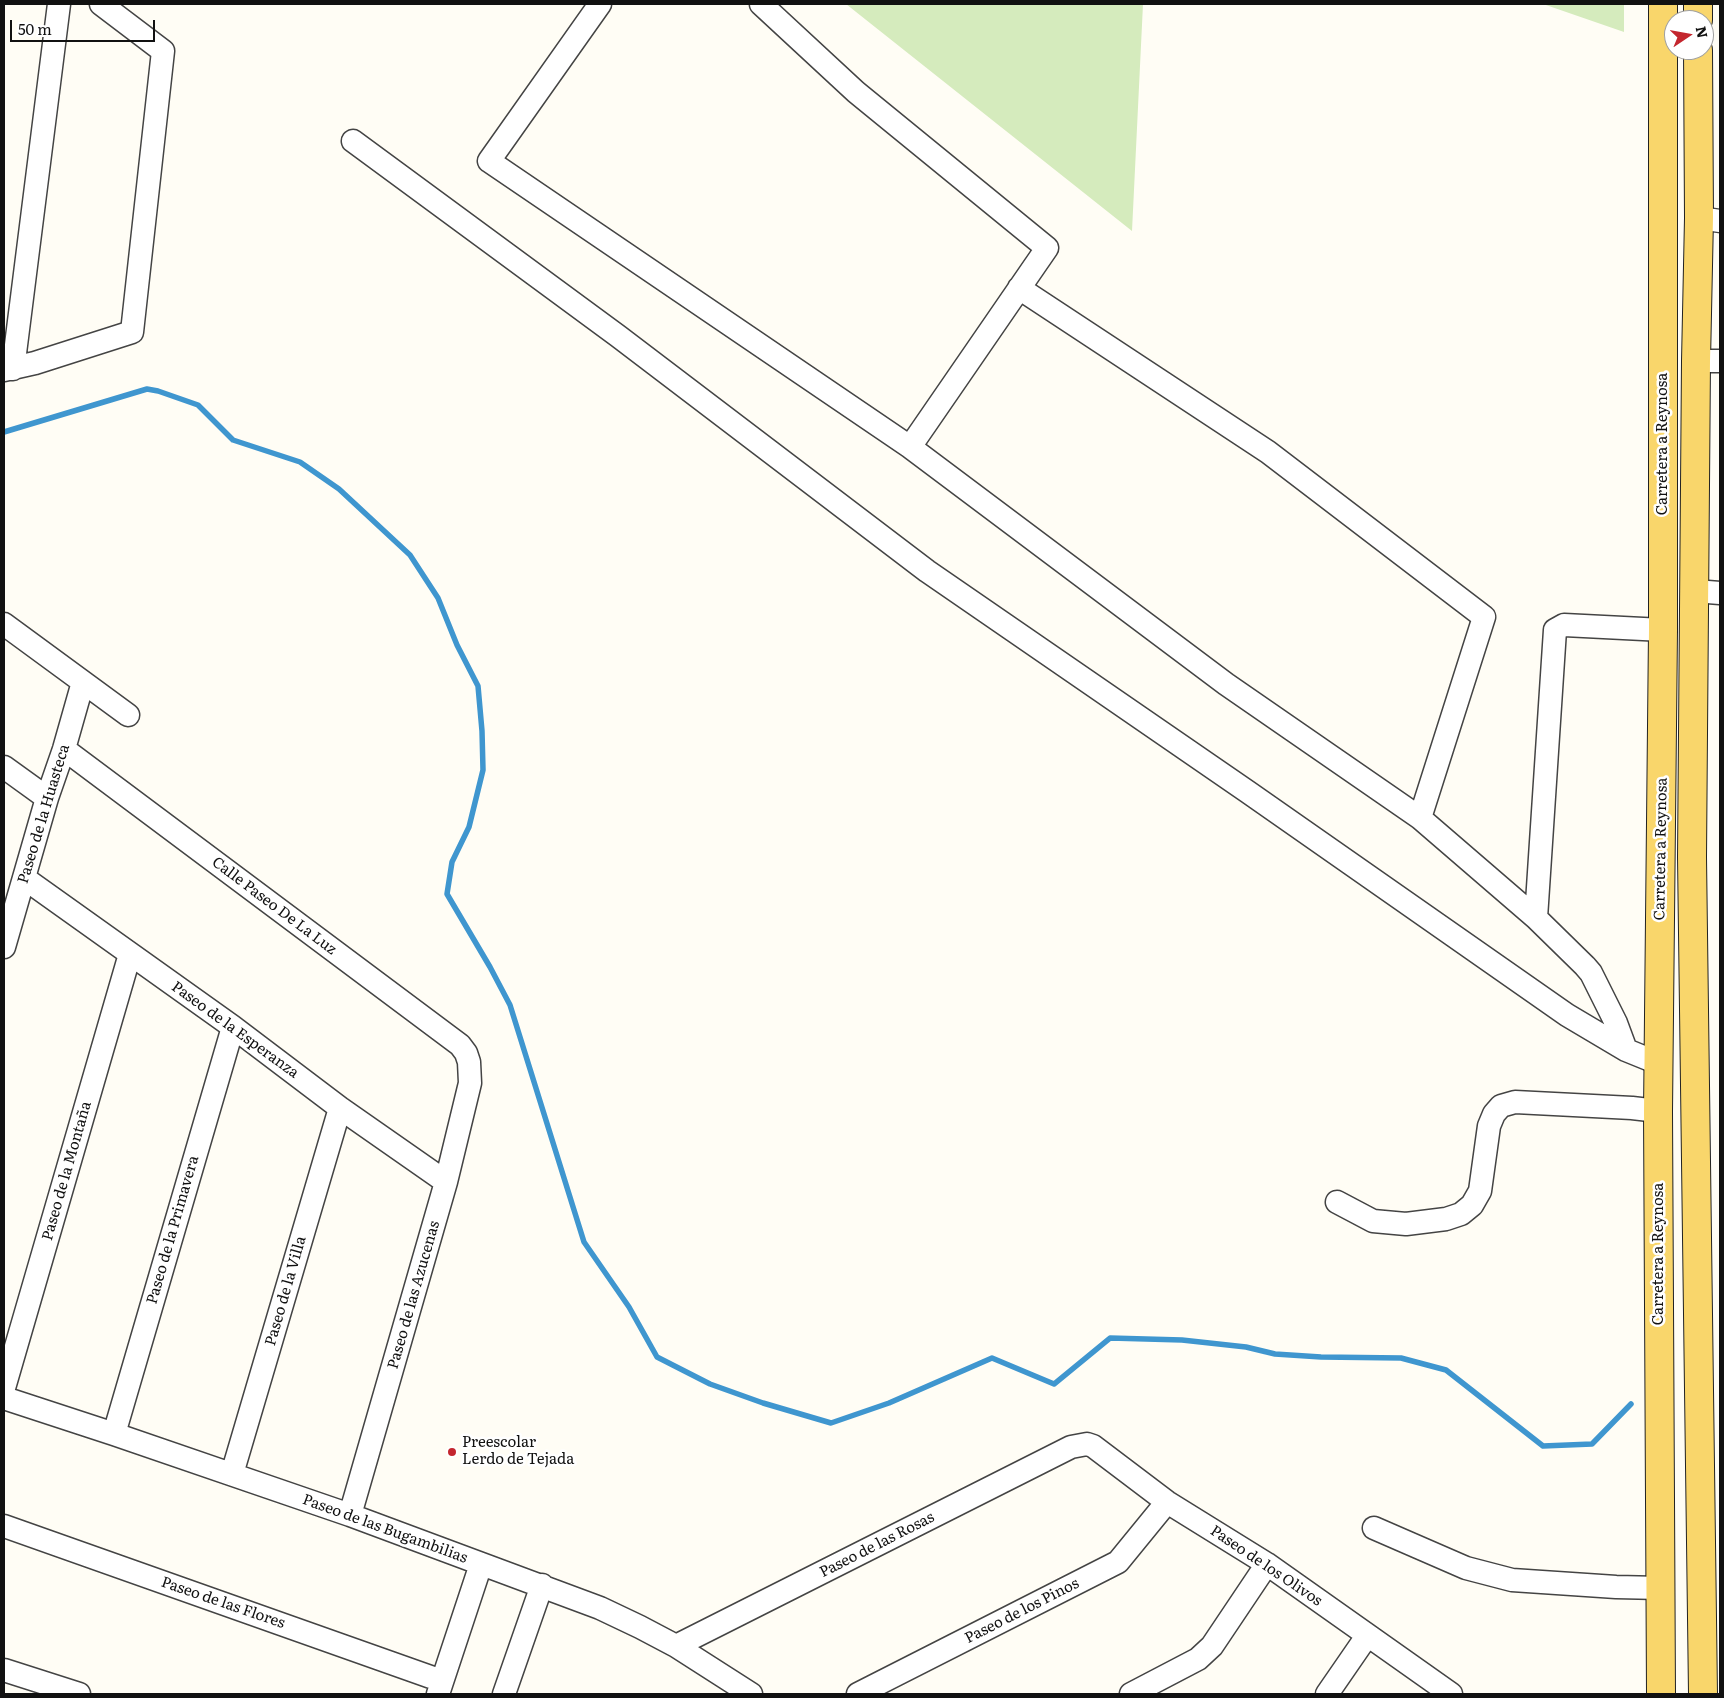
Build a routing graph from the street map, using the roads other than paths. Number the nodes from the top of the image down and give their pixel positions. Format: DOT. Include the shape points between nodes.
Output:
graph roads {
  1 [pos="59,4"];
  2 [pos="101,4"];
  3 [pos="600,4"];
  4 [pos="761,4"];
  5 [pos="1663,4"];
  6 [pos="1679,60"];
  7 [pos="1699,60"];
  8 [pos="1663,110"];
  9 [pos="354,141"];
  10 [pos="1710,220"];
  11 [pos="1019,288"];
  12 [pos="1708,361"];
  13 [pos="8,370"];
  14 [pos="910,447"];
  15 [pos="1708,592"];
  16 [pos="4,624"];
  17 [pos="1663,630"];
  18 [pos="83,682"];
  19 [pos="128,714"];
  20 [pos="64,749"];
  21 [pos="4,768"];
  22 [pos="47,798"];
  23 [pos="1420,818"];
  24 [pos="1692,857"];
  25 [pos="24,878"];
  26 [pos="1536,918"];
  27 [pos="8,919"];
  28 [pos="4,947"];
  29 [pos="130,954"];
  30 [pos="233,1027"];
  31 [pos="1626,1050"];
  32 [pos="1658,1063"];
  33 [pos="470,1072"];
  34 [pos="340,1108"];
  35 [pos="1658,1111"];
  36 [pos="446,1182"];
  37 [pos="1337,1202"];
  38 [pos="4,1388"];
  39 [pos="4,1398"];
  40 [pos="114,1434"];
  41 [pos="1080,1444"];
  42 [pos="232,1474"];
  43 [pos="1167,1502"];
  44 [pos="350,1515"];
  45 [pos="4,1526"];
  46 [pos="1374,1528"];
  47 [pos="481,1564"];
  48 [pos="1267,1564"];
  49 [pos="542,1585"];
  50 [pos="1660,1588"];
  51 [pos="1367,1636"];
  52 [pos="676,1646"];
  53 [pos="4,1670"];
  54 [pos="25,1686"];
  55 [pos="440,1688"];
  56 [pos="80,1694"];
  57 [pos="504,1694"];
  58 [pos="751,1694"];
  59 [pos="858,1694"];
  60 [pos="1131,1694"];
  61 [pos="1327,1694"];
  62 [pos="1451,1694"];
  63 [pos="1661,1694"];
  64 [pos="1703,1694"];
  1 -- 13 [label="street"];
  2 -- 13 [label="street" via="163,51 132,332"];
  3 -- 14 [label="street" via="488,161"];
  4 -- 11 [label="street" via="856,92 1047,248"];
  5 -- 8 [label="main road, Carretera a Reynosa"];
  6 -- 8 [label="main road" via="1678,93"];
  7 -- 10 [label="main road, Carretera a Reynosa"];
  8 -- 17 [label="main road, Carretera a Reynosa"];
  9 -- 31 [label="street" via="927,571 1567,1015"];
  10 -- 12 [label="main road, Carretera a Reynosa"];
  11 -- 14 [label="street"];
  11 -- 23 [label="street" via="1268,452 1484,617"];
  12 -- 15 [label="main road, Carretera a Reynosa"];
  14 -- 23 [label="street" via="1226,684"];
  15 -- 24 [label="main road, Carretera a Reynosa"];
  16 -- 18 [label="street"];
  17 -- 24 [label="main road" via="1680,660 1681,835"];
  17 -- 26 [label="street" via="1564,625 1554,630"];
  17 -- 32 [label="main road, Carretera a Reynosa"];
  18 -- 19 [label="street"];
  18 -- 20 [label="street, Paseo de la Huasteca"];
  20 -- 22 [label="street, Paseo de la Huasteca"];
  20 -- 33 [label="street, Calle Paseo De La Luz" via="460,1045 466,1053"];
  21 -- 22 [label="street"];
  22 -- 25 [label="street, Paseo de la Huasteca"];
  23 -- 26 [label="street"];
  24 -- 64 [label="main road, Carretera a Reynosa"];
  25 -- 27 [label="street, Paseo de la Huasteca"];
  25 -- 29 [label="street, Paseo de la Esperanza"];
  26 -- 31 [label="street" via="1591,973"];
  27 -- 28 [label="street, Paseo de la Huasteca"];
  29 -- 30 [label="street, Paseo de la Esperanza"];
  29 -- 38 [label="street, Paseo de la Montaña"];
  30 -- 34 [label="street, Paseo de la Esperanza"];
  30 -- 40 [label="street, Paseo de la Primavera"];
  31 -- 32 [label="street"];
  32 -- 35 [label="main road, Carretera a Reynosa"];
  33 -- 36 [label="street, Paseo de las Azucenas"];
  34 -- 36 [label="street, Paseo de la Esperanza"];
  34 -- 42 [label="street, Paseo de la Villa"];
  35 -- 37 [label="street" via="1508,1104 1494,1114 1489,1126 1480,1191 1472,1205 1461,1214 1406,1224 1381,1222"];
  35 -- 50 [label="main road, Carretera a Reynosa"];
  36 -- 44 [label="street, Paseo de las Azucenas"];
  39 -- 40 [label="street, Paseo de las Bugambilias"];
  40 -- 42 [label="street, Paseo de las Bugambilias"];
  41 -- 43 [label="street, Paseo de los Olivos" via="1093,1446"];
  41 -- 52 [label="street, Paseo de las Rosas"];
  42 -- 44 [label="street, Paseo de las Bugambilias"];
  43 -- 48 [label="street, Paseo de los Olivos"];
  43 -- 59 [label="street, Paseo de los Pinos" via="1118,1562"];
  44 -- 47 [label="street, Paseo de las Bugambilias"];
  45 -- 55 [label="street, Paseo de las Flores"];
  46 -- 50 [label="street" via="1466,1568 1512,1580"];
  47 -- 49 [label="street, Paseo de las Bugambilias"];
  47 -- 55 [label="street"];
  48 -- 51 [label="street, Paseo de los Olivos"];
  48 -- 60 [label="street" via="1212,1646 1198,1659"];
  49 -- 52 [label="street, Paseo de las Bugambilias" via="600,1608"];
  49 -- 57 [label="street"];
  50 -- 63 [label="main road, Carretera a Reynosa"];
  51 -- 61 [label="street"];
  51 -- 62 [label="street, Paseo de los Olivos"];
  52 -- 58 [label="street, Paseo de las Bugambilias"];
  53 -- 54 [label="street"];
  54 -- 56 [label="street"];
}
